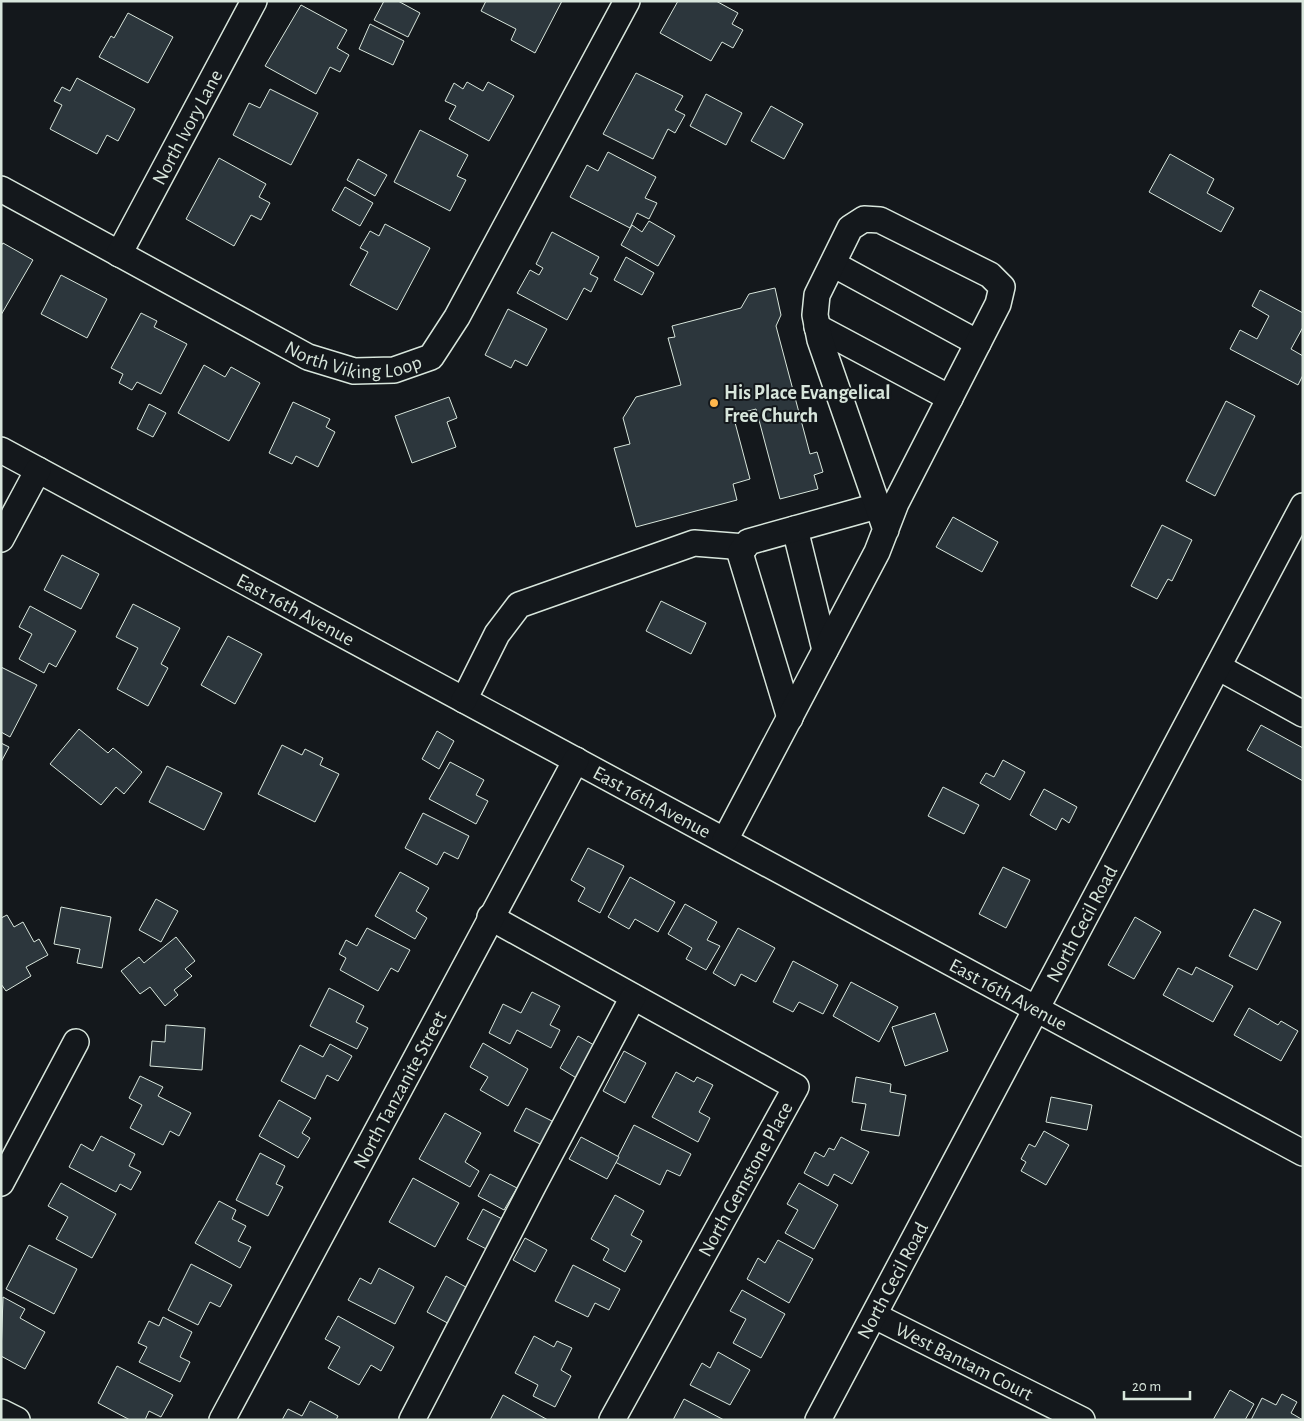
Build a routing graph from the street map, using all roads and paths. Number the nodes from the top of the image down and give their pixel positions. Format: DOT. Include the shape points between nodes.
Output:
graph roads {
  1 [pos="254,1"];
  2 [pos="627,1"];
  3 [pos="1,189"];
  4 [pos="120,254"];
  5 [pos="833,264"];
  6 [pos="817,327"];
  7 [pos="978,343"];
  8 [pos="950,398"];
  9 [pos="1,450"];
  10 [pos="38,470"];
  11 [pos="877,506"];
  12 [pos="1301,515"];
  13 [pos="795,529"];
  14 [pos="886,530"];
  15 [pos="1,539"];
  16 [pos="745,547"];
  17 [pos="825,650"];
  18 [pos="1218,667"];
  19 [pos="464,700"];
  20 [pos="1303,714"];
  21 [pos="790,718"];
  22 [pos="576,760"];
  23 [pos="724,840"];
  24 [pos="490,917"];
  25 [pos="633,997"];
  26 [pos="1036,1009"];
  27 [pos="76,1042"];
  28 [pos="1303,1153"];
  29 [pos="1,1183"];
  30 [pos="875,1316"];
  31 [pos="1,1412"];
  32 [pos="17,1420"];
  33 [pos="222,1420"];
  34 [pos="412,1420"];
  35 [pos="612,1420"];
  36 [pos="818,1420"];
  37 [pos="1082,1420"];
  1 -- 4 [label="street, North Ivory Lane"];
  2 -- 4 [label="street, North Viking Loop" via="457,317 431,356 394,370 354,371 308,358"];
  3 -- 4 [label="street, North Viking Loop"];
  5 -- 6 [label="street" via="818,295"];
  5 -- 7 [label="street"];
  5 -- 7 [label="street" via="850,228 864,219 880,220 990,276 1002,287 998,304"];
  6 -- 8 [label="street"];
  6 -- 11 [label="street"];
  7 -- 8 [label="street"];
  8 -- 14 [label="street" via="896,503"];
  9 -- 10 [label="street, East 16th Avenue"];
  10 -- 15 [label="street"];
  10 -- 19 [label="street, East 16th Avenue"];
  11 -- 13 [label="street"];
  11 -- 14 [label="street"];
  12 -- 18 [label="street, North Cecil Road"];
  13 -- 16 [label="street" via="748,542"];
  13 -- 17 [label="street"];
  14 -- 17 [label="street"];
  16 -- 19 [label="street" via="694,543 519,605 497,634"];
  16 -- 21 [label="street" via="740,554 742,565"];
  17 -- 21 [label="street"];
  18 -- 20 [label="street"];
  18 -- 26 [label="street, North Cecil Road"];
  19 -- 22 [label="street, East 16th Avenue"];
  21 -- 23 [label="street"];
  22 -- 23 [label="street, East 16th Avenue"];
  22 -- 24 [label="street, North Tanzanite Street"];
  23 -- 26 [label="street, East 16th Avenue"];
  24 -- 25 [label="street, North Gemstone Place"];
  24 -- 33 [label="street, North Tanzanite Street"];
  25 -- 34 [label="street"];
  25 -- 35 [label="street, North Gemstone Place" via="796,1087"];
  26 -- 28 [label="street, East 16th Avenue"];
  26 -- 30 [label="street, North Cecil Road"];
  27 -- 29 [label="street"];
  30 -- 36 [label="street, North Cecil Road"];
  30 -- 37 [label="street, West Bantam Court"];
  31 -- 32 [label="street"];
}
